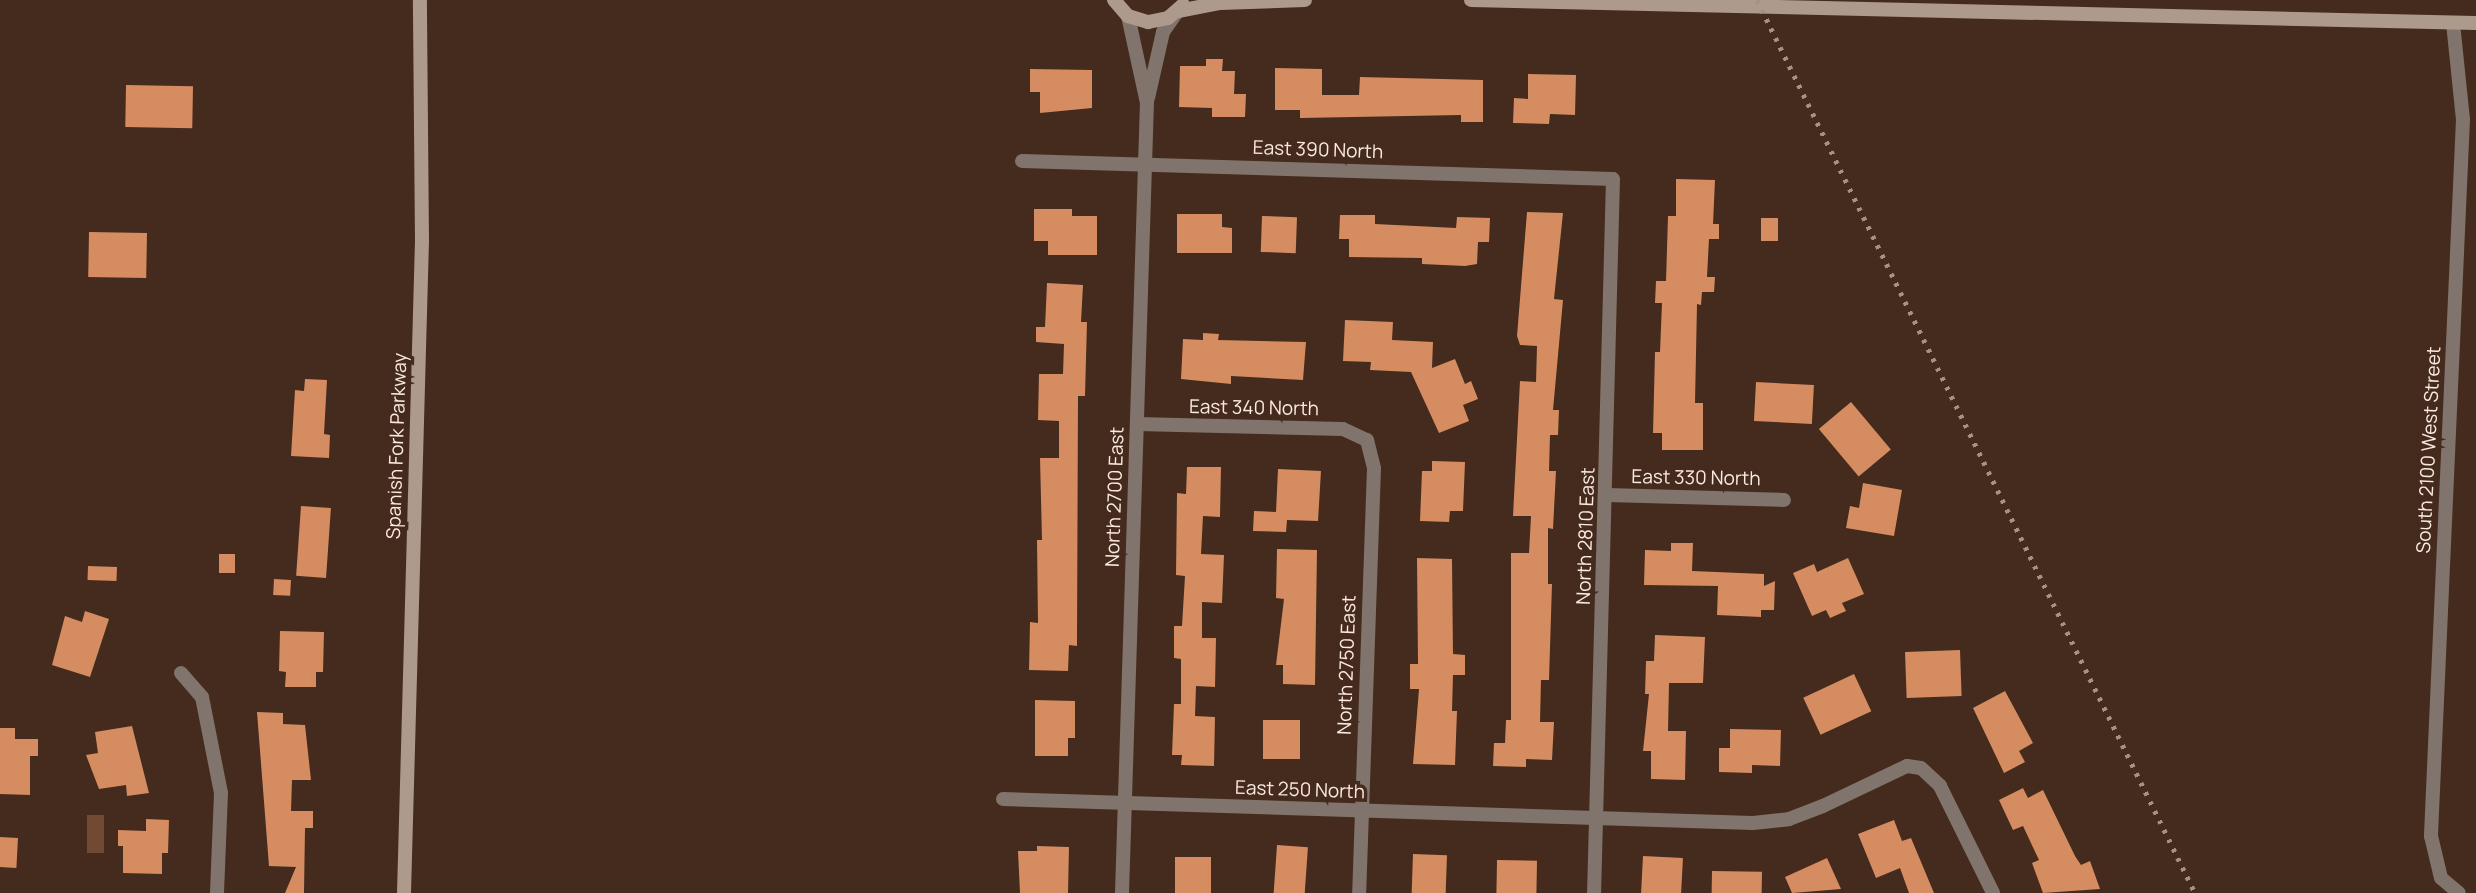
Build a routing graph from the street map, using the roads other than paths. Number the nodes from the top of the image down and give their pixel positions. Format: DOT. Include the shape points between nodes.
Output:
graph roads {
  1 [pos="420,0"];
  2 [pos="1108,0"];
  3 [pos="1305,0"];
  4 [pos="1471,0"];
  5 [pos="1121,8"];
  6 [pos="1180,8"];
  7 [pos="2453,23"];
  8 [pos="2476,23"];
  9 [pos="1147,103"];
  10 [pos="1022,161"];
  11 [pos="1146,164"];
  12 [pos="1613,179"];
  13 [pos="1137,424"];
  14 [pos="1367,440"];
  15 [pos="1607,495"];
  16 [pos="1784,499"];
  17 [pos="181,673"];
  18 [pos="1003,799"];
  19 [pos="1124,803"];
  20 [pos="1361,811"];
  21 [pos="1596,817"];
  22 [pos="217,893"];
  23 [pos="404,893"];
  24 [pos="1122,893"];
  25 [pos="1359,893"];
  26 [pos="1594,893"];
  27 [pos="1993,893"];
  28 [pos="2459,893"];
  1 -- 23 [label="main road, Spanish Fork Parkway" via="422,242"];
  2 -- 5 [label="main road"];
  3 -- 6 [label="main road"];
  4 -- 7 [label="main road"];
  5 -- 6 [label="main road" via="1148,22"];
  5 -- 9 [label="street, North 2700 East"];
  6 -- 9 [label="street, North 2700 East" via="1160,42"];
  7 -- 8 [label="main road"];
  7 -- 28 [label="street, South 2100 West Street" via="2462,119 2431,836 2441,878"];
  9 -- 11 [label="street, North 2700 East"];
  10 -- 11 [label="street, East 390 North"];
  11 -- 12 [label="street, East 390 North"];
  11 -- 13 [label="street, North 2700 East"];
  12 -- 15 [label="street, North 2810 East"];
  13 -- 14 [label="street, East 340 North" via="1343,429"];
  13 -- 19 [label="street, North 2700 East"];
  14 -- 20 [label="street, North 2750 East" via="1374,468"];
  15 -- 16 [label="street, East 330 North"];
  15 -- 21 [label="street, North 2810 East"];
  17 -- 22 [label="street" via="202,697 220,793"];
  18 -- 19 [label="street, East 250 North"];
  19 -- 20 [label="street, East 250 North"];
  19 -- 24 [label="street, North 2700 East"];
  20 -- 21 [label="street, East 250 North"];
  20 -- 25 [label="street, North 2750 East"];
  21 -- 26 [label="street, North 2810 East"];
  21 -- 27 [label="street, East 250 North" via="1753,823 1789,819 1892,771 1921,768 1940,786"];
}
